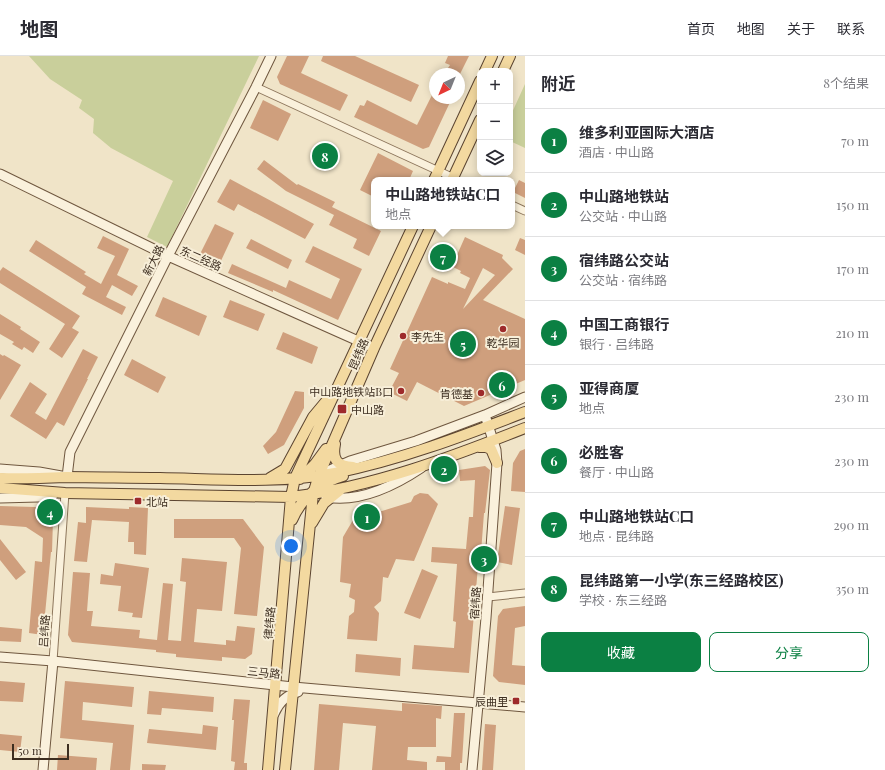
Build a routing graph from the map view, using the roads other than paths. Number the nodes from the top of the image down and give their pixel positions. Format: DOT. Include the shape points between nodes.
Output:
graph roads {
  1 [pos="271,56"];
  2 [pos="492,56"];
  3 [pos="510,56"];
  4 [pos="486,68"];
  5 [pos="504,68"];
  6 [pos="256,87"];
  7 [pos="477,87"];
  8 [pos="477,127"];
  9 [pos="0,174"];
  10 [pos="436,175"];
  11 [pos="455,177"];
  12 [pos="515,206"];
  13 [pos="525,211"];
  14 [pos="412,229"];
  15 [pos="429,229"];
  16 [pos="168,256"];
  17 [pos="359,341"];
  18 [pos="374,348"];
  19 [pos="336,390"];
  20 [pos="525,397"];
  21 [pos="525,412"];
  22 [pos="485,415"];
  23 [pos="488,426"];
  24 [pos="525,428"];
  25 [pos="338,432"];
  26 [pos="493,441"];
  27 [pos="478,447"];
  28 [pos="497,462"];
  29 [pos="340,465"];
  30 [pos="365,466"];
  31 [pos="422,467"];
  32 [pos="0,469"];
  33 [pos="319,475"];
  34 [pos="67,477"];
  35 [pos="0,478"];
  36 [pos="266,479"];
  37 [pos="296,480"];
  38 [pos="28,484"];
  39 [pos="0,488"];
  40 [pos="343,488"];
  41 [pos="65,493"];
  42 [pos="312,493"];
  43 [pos="250,496"];
  44 [pos="292,497"];
  45 [pos="0,498"];
  46 [pos="330,498"];
  47 [pos="309,530"];
  48 [pos="289,531"];
  49 [pos="525,593"];
  50 [pos="488,597"];
  51 [pos="0,657"];
  52 [pos="53,661"];
  53 [pos="276,686"];
  54 [pos="292,690"];
  55 [pos="478,703"];
  56 [pos="525,707"];
  57 [pos="273,715"];
  58 [pos="43,770"];
  59 [pos="268,770"];
  60 [pos="285,770"];
  61 [pos="472,770"];
  1 -- 6 [label="street, 新大路"];
  2 -- 4 [label="main road"];
  3 -- 5 [label="main road"];
  6 -- 10 [label="street"];
  6 -- 16 [label="street, 新大路"];
  7 -- 10 [label="main road"];
  8 -- 11 [label="main road"];
  9 -- 16 [label="street, 东二经路"];
  12 -- 13 [label="street"];
  14 -- 17 [label="main road, 昆纬路"];
  15 -- 18 [label="main road, 昆纬路"];
  16 -- 17 [label="street, 东二经路"];
  16 -- 34 [label="street, 新大路" via="70,452"];
  17 -- 18 [label="street, 东二经路"];
  17 -- 19 [label="main road, 昆纬路"];
  18 -- 25 [label="main road, 昆纬路"];
  19 -- 36 [label="main road" via="314,417 285,469"];
  19 -- 37 [label="main road, 昆纬路"];
  20 -- 22 [label="street"];
  21 -- 23 [label="main road"];
  22 -- 23 [label="street, 宿纬路"];
  22 -- 29 [label="street" via="416,441"];
  23 -- 26 [label="street, 宿纬路"];
  23 -- 30 [label="main road"];
  24 -- 26 [label="main road"];
  25 -- 29 [label="main road" via="334,452"];
  25 -- 33 [label="main road, 昆纬路"];
  25 -- 37 [label="main road" via="315,464"];
  26 -- 27 [label="main road"];
  26 -- 28 [label="street, 宿纬路"];
  27 -- 28 [label="main road" via="491,449"];
  27 -- 31 [label="main road"];
  28 -- 50 [label="street, 宿纬路"];
  29 -- 30 [label="main road"];
  29 -- 33 [label="street"];
  30 -- 33 [label="main road"];
  30 -- 42 [label="main road" via="335,478"];
  31 -- 40 [label="main road"];
  31 -- 46 [label="street" via="377,491 344,498"];
  32 -- 34 [label="street"];
  33 -- 37 [label="main road"];
  33 -- 42 [label="main road, 昆纬路"];
  34 -- 36 [label="main road"];
  34 -- 38 [label="main road"];
  35 -- 38 [label="main road"];
  36 -- 37 [label="main road"];
  37 -- 43 [label="main road" via="276,492"];
  37 -- 44 [label="main road, 律纬路"];
  38 -- 39 [label="main road"];
  38 -- 41 [label="main road"];
  40 -- 42 [label="main road"];
  40 -- 46 [label="main road"];
  41 -- 43 [label="main road"];
  41 -- 45 [label="street"];
  41 -- 52 [label="street, 吕纬路"];
  42 -- 44 [label="main road"];
  42 -- 46 [label="street"];
  42 -- 47 [label="main road"];
  42 -- 48 [label="main road" via="296,510"];
  43 -- 44 [label="main road"];
  44 -- 48 [label="main road, 律纬路"];
  46 -- 47 [label="main road" via="320,508"];
  47 -- 54 [label="main road"];
  48 -- 53 [label="main road, 律纬路"];
  49 -- 50 [label="street"];
  50 -- 55 [label="street, 宿纬路"];
  51 -- 52 [label="street, 三马路"];
  52 -- 53 [label="street, 三马路"];
  52 -- 58 [label="street, 吕纬路"];
  53 -- 54 [label="street, 三马路"];
  53 -- 57 [label="main road, 律纬路"];
  54 -- 55 [label="street, 三马路" via="318,689"];
  54 -- 57 [label="street" via="277,706"];
  54 -- 60 [label="main road"];
  55 -- 56 [label="street"];
  55 -- 61 [label="street, 宿纬路"];
  57 -- 59 [label="main road, 律纬路"];
}
